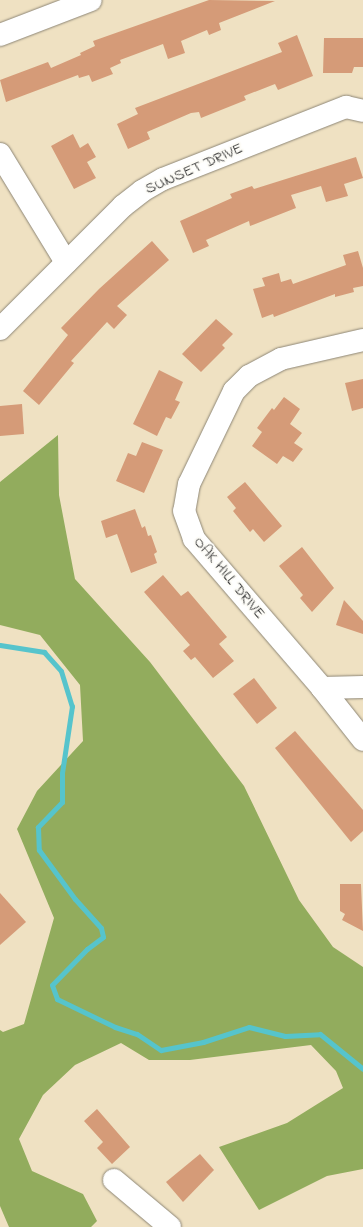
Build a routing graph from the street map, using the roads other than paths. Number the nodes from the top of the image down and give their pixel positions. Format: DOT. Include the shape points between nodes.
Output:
graph roads {
  1 [pos="91,0"];
  2 [pos="0,35"];
  3 [pos="363,111"];
  4 [pos="0,154"];
  5 [pos="66,262"];
  6 [pos="0,329"];
  7 [pos="363,340"];
  8 [pos="363,687"];
  9 [pos="322,688"];
  10 [pos="363,740"];
  11 [pos="114,1180"];
  12 [pos="170,1227"];
  1 -- 2 [label="street"];
  3 -- 5 [label="street, SUNSET DRIVE" via="346,107 163,179 122,206"];
  4 -- 5 [label="street"];
  5 -- 6 [label="street, SUNSET DRIVE"];
  7 -- 9 [label="street, OAK HILL DRIVE" via="281,359 249,376 234,392 185,496 184,511 194,539"];
  8 -- 9 [label="street"];
  9 -- 10 [label="street, OAK HILL DRIVE"];
  11 -- 12 [label="street"];
}
